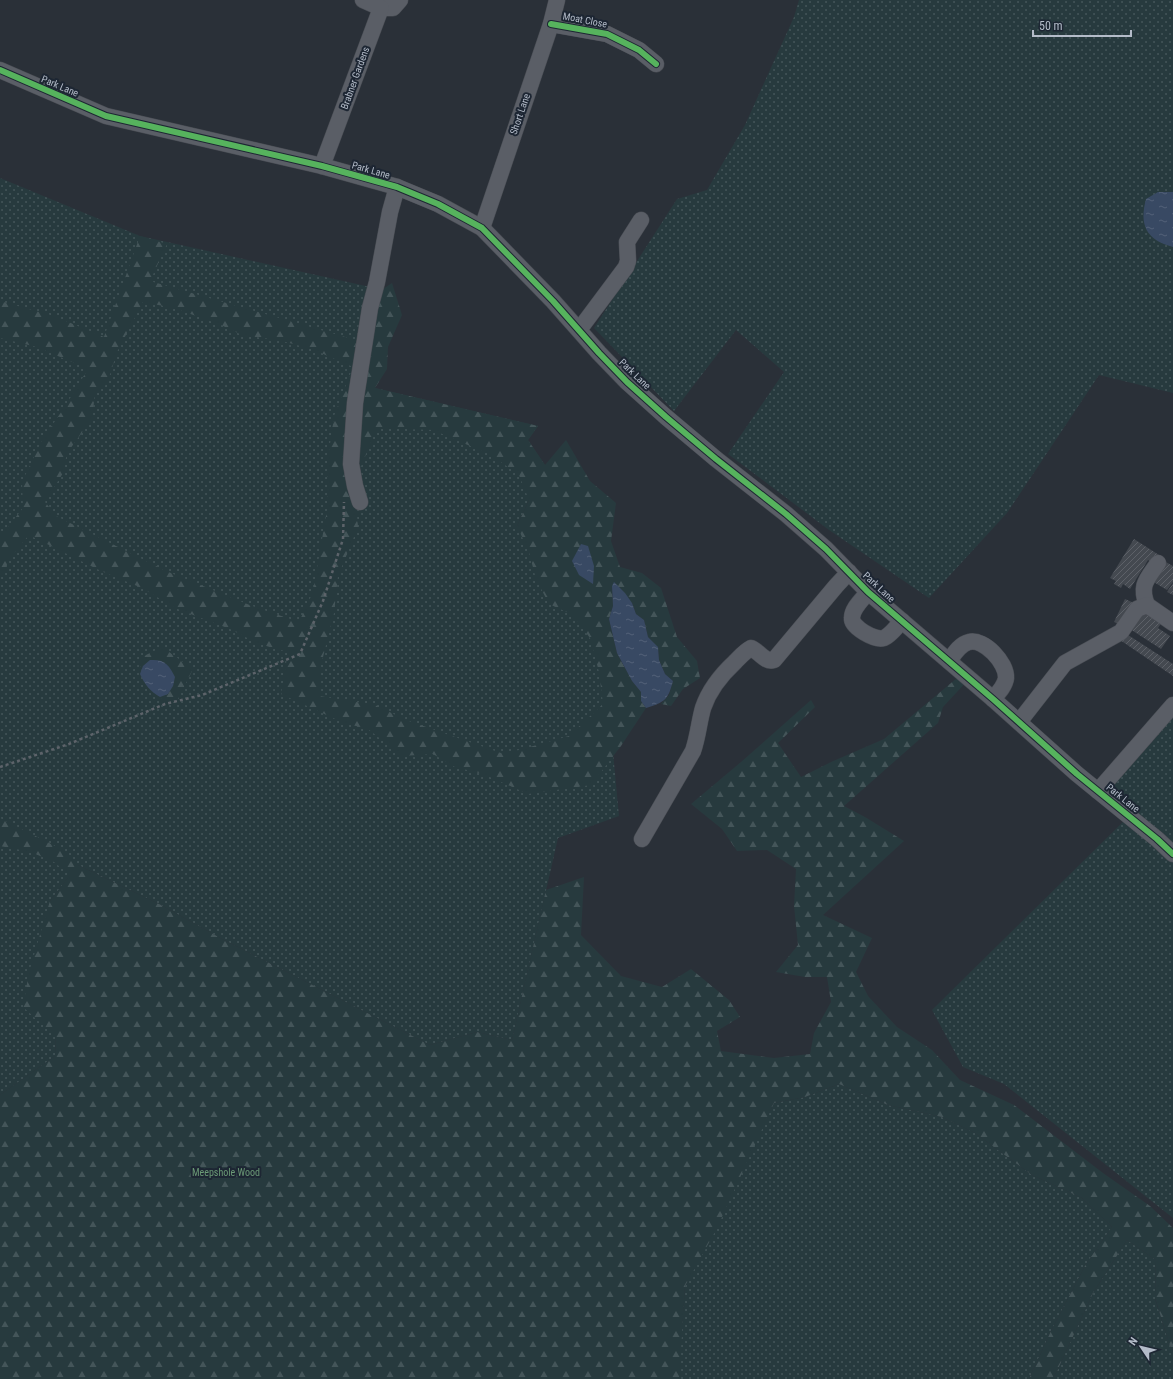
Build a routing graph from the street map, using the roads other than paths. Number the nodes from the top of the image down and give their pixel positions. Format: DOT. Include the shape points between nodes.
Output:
graph roads {
  1 [pos="363,0"];
  2 [pos="400,0"];
  3 [pos="558,0"];
  4 [pos="381,8"];
  5 [pos="551,24"];
  6 [pos="656,64"];
  7 [pos="0,70"];
  8 [pos="322,166"];
  9 [pos="396,187"];
  10 [pos="641,220"];
  11 [pos="482,228"];
  12 [pos="579,330"];
  13 [pos="352,502"];
  14 [pos="1158,563"];
  15 [pos="849,572"];
  16 [pos="868,592"];
  17 [pos="1147,605"];
  18 [pos="902,621"];
  19 [pos="1173,624"];
  20 [pos="949,661"];
  21 [pos="993,699"];
  22 [pos="1173,705"];
  23 [pos="1019,722"];
  24 [pos="1098,791"];
  25 [pos="642,838"];
  26 [pos="1173,854"];
  1 -- 4 [label="street"];
  2 -- 4 [label="street" via="393,8"];
  3 -- 5 [label="street, Short Lane"];
  4 -- 8 [label="street, Brabner Gardens"];
  5 -- 6 [label="street, Moat Close" via="607,34 639,50"];
  5 -- 11 [label="street, Short Lane"];
  7 -- 8 [label="street, Park Lane" via="106,116"];
  8 -- 9 [label="street, Park Lane"];
  9 -- 11 [label="street, Park Lane" via="438,204"];
  9 -- 13 [label="street" via="370,308 355,403 351,464 355,486"];
  10 -- 12 [label="street" via="627,242 626,267"];
  11 -- 12 [label="street, Park Lane"];
  12 -- 15 [label="street, Park Lane" via="627,382 666,417 786,514"];
  14 -- 17 [label="street" via="1143,589"];
  15 -- 16 [label="street, Park Lane"];
  15 -- 25 [label="street" via="774,660 768,660 751,648 715,684 703,709 693,751"];
  16 -- 18 [label="street, Park Lane"];
  16 -- 18 [label="street" via="852,615 851,619 857,627 881,638 888,636"];
  17 -- 19 [label="street"];
  17 -- 23 [label="street" via="1137,609 1121,632 1065,663"];
  18 -- 20 [label="street, Park Lane"];
  20 -- 21 [label="street, Park Lane"];
  20 -- 21 [label="street" via="967,642 976,641 989,648 998,658 1006,674 1004,684"];
  21 -- 23 [label="street, Park Lane"];
  22 -- 24 [label="street"];
  23 -- 24 [label="street, Park Lane"];
  24 -- 26 [label="street, Park Lane"];
}
